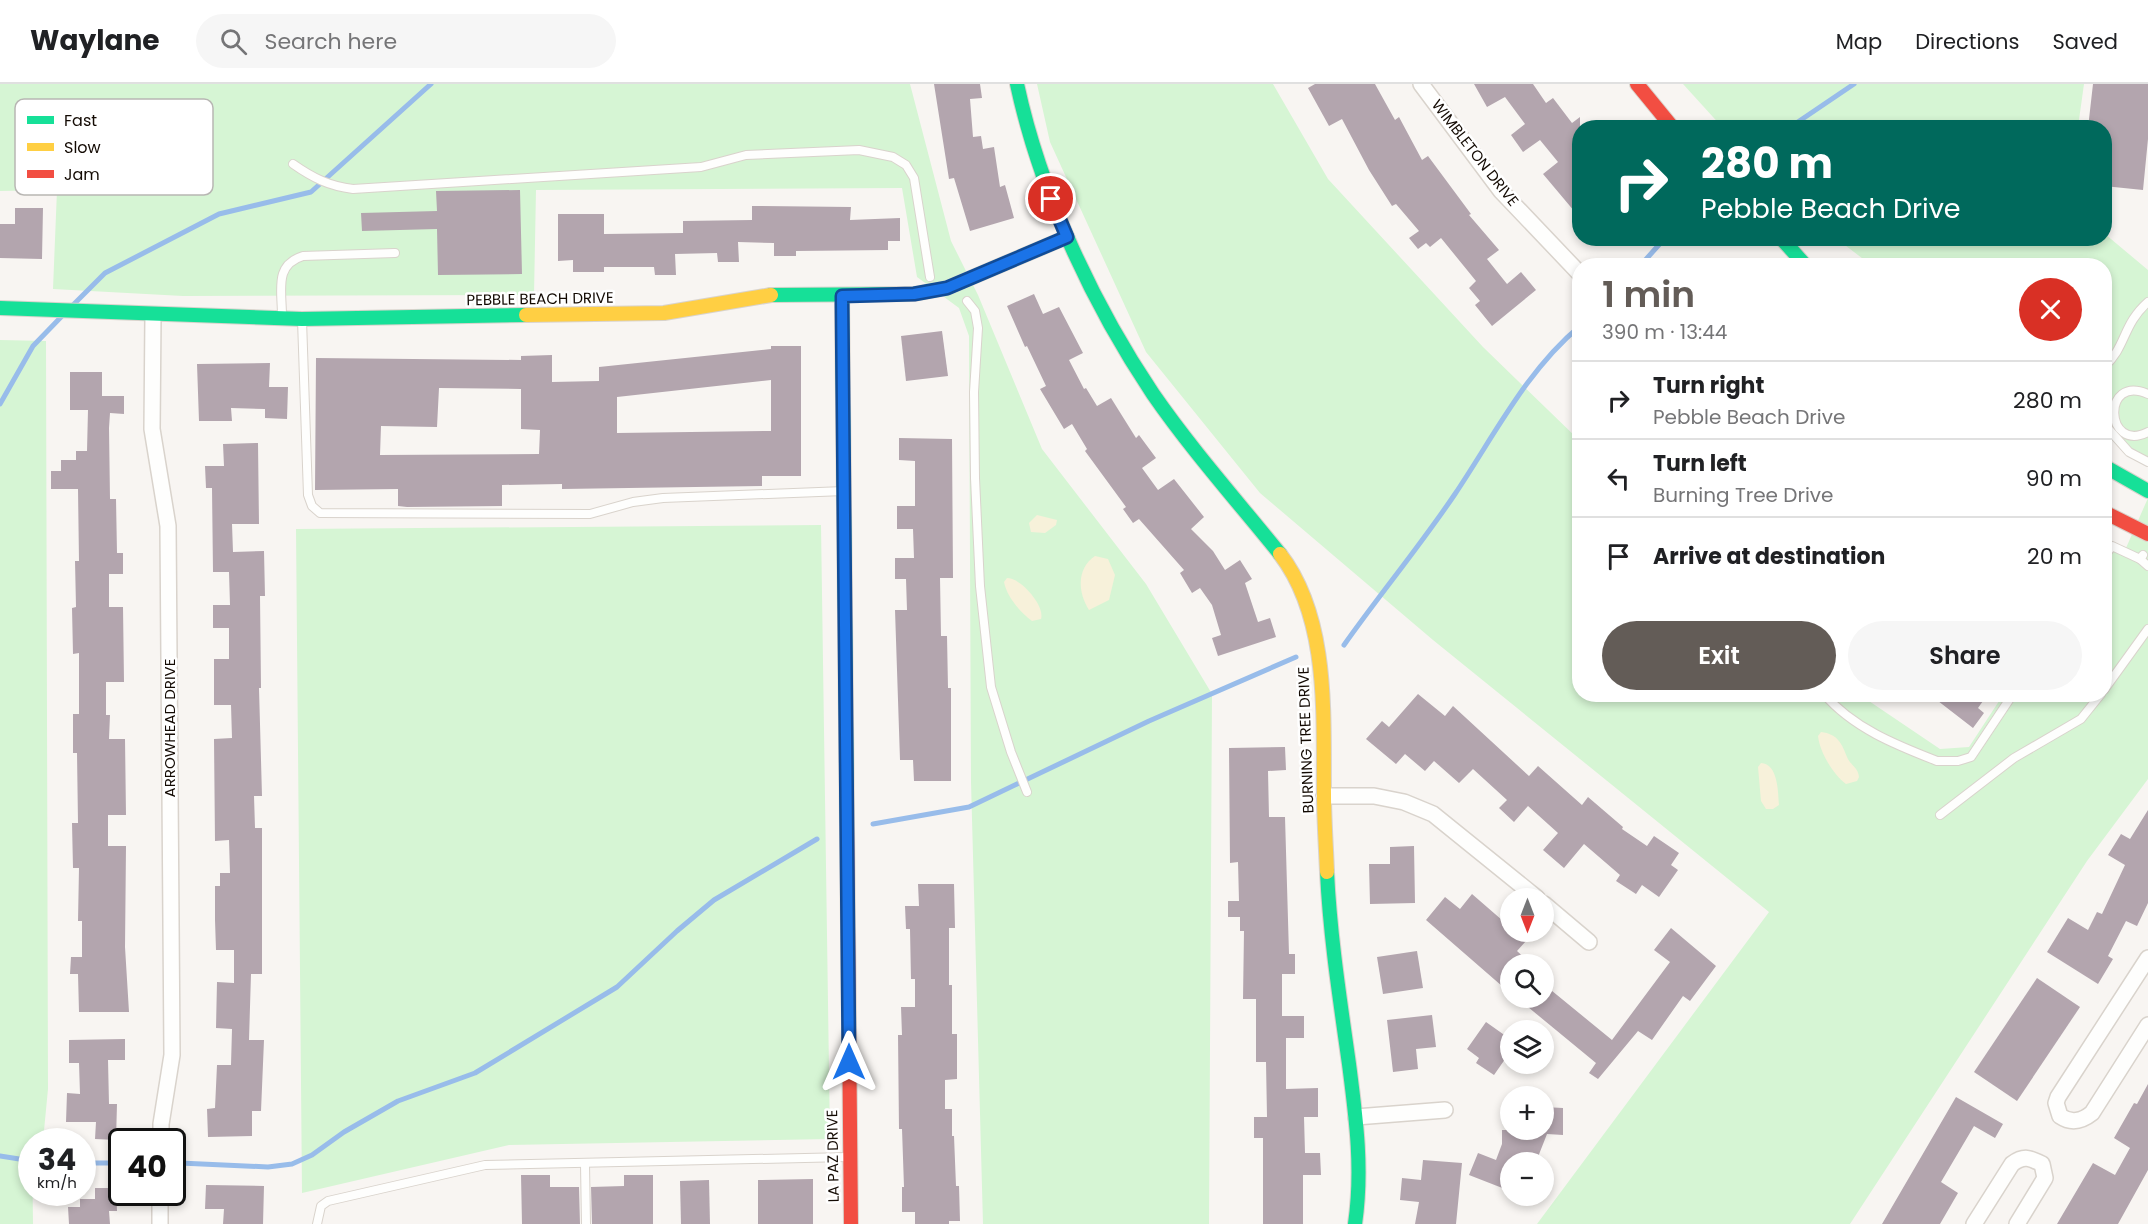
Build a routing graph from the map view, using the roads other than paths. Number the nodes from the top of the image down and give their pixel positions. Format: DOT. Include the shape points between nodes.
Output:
graph roads {
  1 [pos="1017,84"];
  2 [pos="1421,84"];
  3 [pos="1637,84"];
  4 [pos="1666,120"];
  5 [pos="293,164"];
  6 [pos="1067,237"];
  7 [pos="1789,246"];
  8 [pos="395,253"];
  9 [pos="1801,258"];
  10 [pos="1572,265"];
  11 [pos="930,277"];
  12 [pos="842,296"];
  13 [pos="967,301"];
  14 [pos="2148,302"];
  15 [pos="0,308"];
  16 [pos="153,315"];
  17 [pos="282,319"];
  18 [pos="302,319"];
  19 [pos="2112,359"];
  20 [pos="2148,394"];
  21 [pos="2148,432"];
  22 [pos="2112,433"];
  23 [pos="2148,462"];
  24 [pos="2112,471"];
  25 [pos="845,491"];
  26 [pos="2148,491"];
  27 [pos="2112,516"];
  28 [pos="2148,534"];
  29 [pos="2112,546"];
  30 [pos="2148,566"];
  31 [pos="2148,629"];
  32 [pos="2112,679"];
  33 [pos="1833,702"];
  34 [pos="2008,702"];
  35 [pos="2095,702"];
  36 [pos="1027,792"];
  37 [pos="1324,796"];
  38 [pos="1940,815"];
  39 [pos="1525,888"];
  40 [pos="1554,912"];
  41 [pos="1589,942"];
  42 [pos="2148,958"];
  43 [pos="2148,1025"];
  44 [pos="2143,1044"];
  45 [pos="1445,1110"];
  46 [pos="1356,1118"];
  47 [pos="163,1128"];
  48 [pos="850,1157"];
  49 [pos="585,1164"];
  50 [pos="160,1206"];
  51 [pos="160,1224"];
  52 [pos="317,1224"];
  53 [pos="586,1224"];
  54 [pos="851,1224"];
  55 [pos="1355,1224"];
  56 [pos="1974,1224"];
  57 [pos="2017,1224"];
  1 -- 6 [label="street, BURNING TREE DRIVE" via="1043,180"];
  2 -- 10 [label="street, WIMBLETON DRIVE" via="1502,191"];
  3 -- 4 [label="street"];
  5 -- 11 [label="lane" via="313,178 353,189 701,167 746,155 859,150 878,153 906,165 914,177"];
  6 -- 12 [label="street, PEBBLE BEACH DRIVE" via="947,288 914,294"];
  6 -- 37 [label="street, BURNING TREE DRIVE" via="1129,358 1288,565 1301,593 1320,660"];
  7 -- 9 [label="street"];
  8 -- 17 [label="lane" via="292,259 282,272"];
  12 -- 18 [label="street, PEBBLE BEACH DRIVE" via="767,295 664,313"];
  12 -- 25 [label="street, LA PAZ DRIVE"];
  13 -- 36 [label="lane" via="975,311 978,328 975,478 980,586 991,687"];
  14 -- 19 [label="lane" via="2132,318 2119,352"];
  15 -- 16 [label="street, PEBBLE BEACH DRIVE"];
  16 -- 17 [label="street, PEBBLE BEACH DRIVE"];
  16 -- 47 [label="street, ARROWHEAD DRIVE" via="152,429 168,526 172,1055"];
  17 -- 18 [label="street, PEBBLE BEACH DRIVE"];
  18 -- 25 [label="lane" via="308,495 320,513 590,514 663,498"];
  20 -- 21 [label="lane" via="2126,393 2113,411 2121,431 2136,436"];
  22 -- 23 [label="lane" via="2129,453"];
  24 -- 26 [label="street"];
  25 -- 48 [label="street, LA PAZ DRIVE"];
  27 -- 28 [label="street"];
  29 -- 30 [label="lane" via="2141,557"];
  31 -- 32 [label="lane"];
  33 -- 34 [label="lane" via="1875,735 1947,762 1971,757"];
  35 -- 38 [label="lane" via="2081,719 2014,758"];
  37 -- 39 [label="street" via="1374,796 1404,802 1433,814"];
  37 -- 46 [label="street, BURNING TREE DRIVE" via="1329,912"];
  40 -- 41 [label="street"];
  42 -- 44 [label="street" via="2058,1097 2060,1116 2072,1121 2092,1113"];
  43 -- 44 [label="street"];
  45 -- 46 [label="street"];
  46 -- 55 [label="street, BURNING TREE DRIVE" via="1360,1190"];
  48 -- 49 [label="lane"];
  48 -- 54 [label="street, LA PAZ DRIVE"];
  49 -- 52 [label="lane" via="485,1165 328,1201 321,1206"];
  49 -- 53 [label="lane"];
  50 -- 51 [label="street"];
  56 -- 57 [label="street" via="2012,1164 2029,1157 2042,1164 2045,1178"];
}
